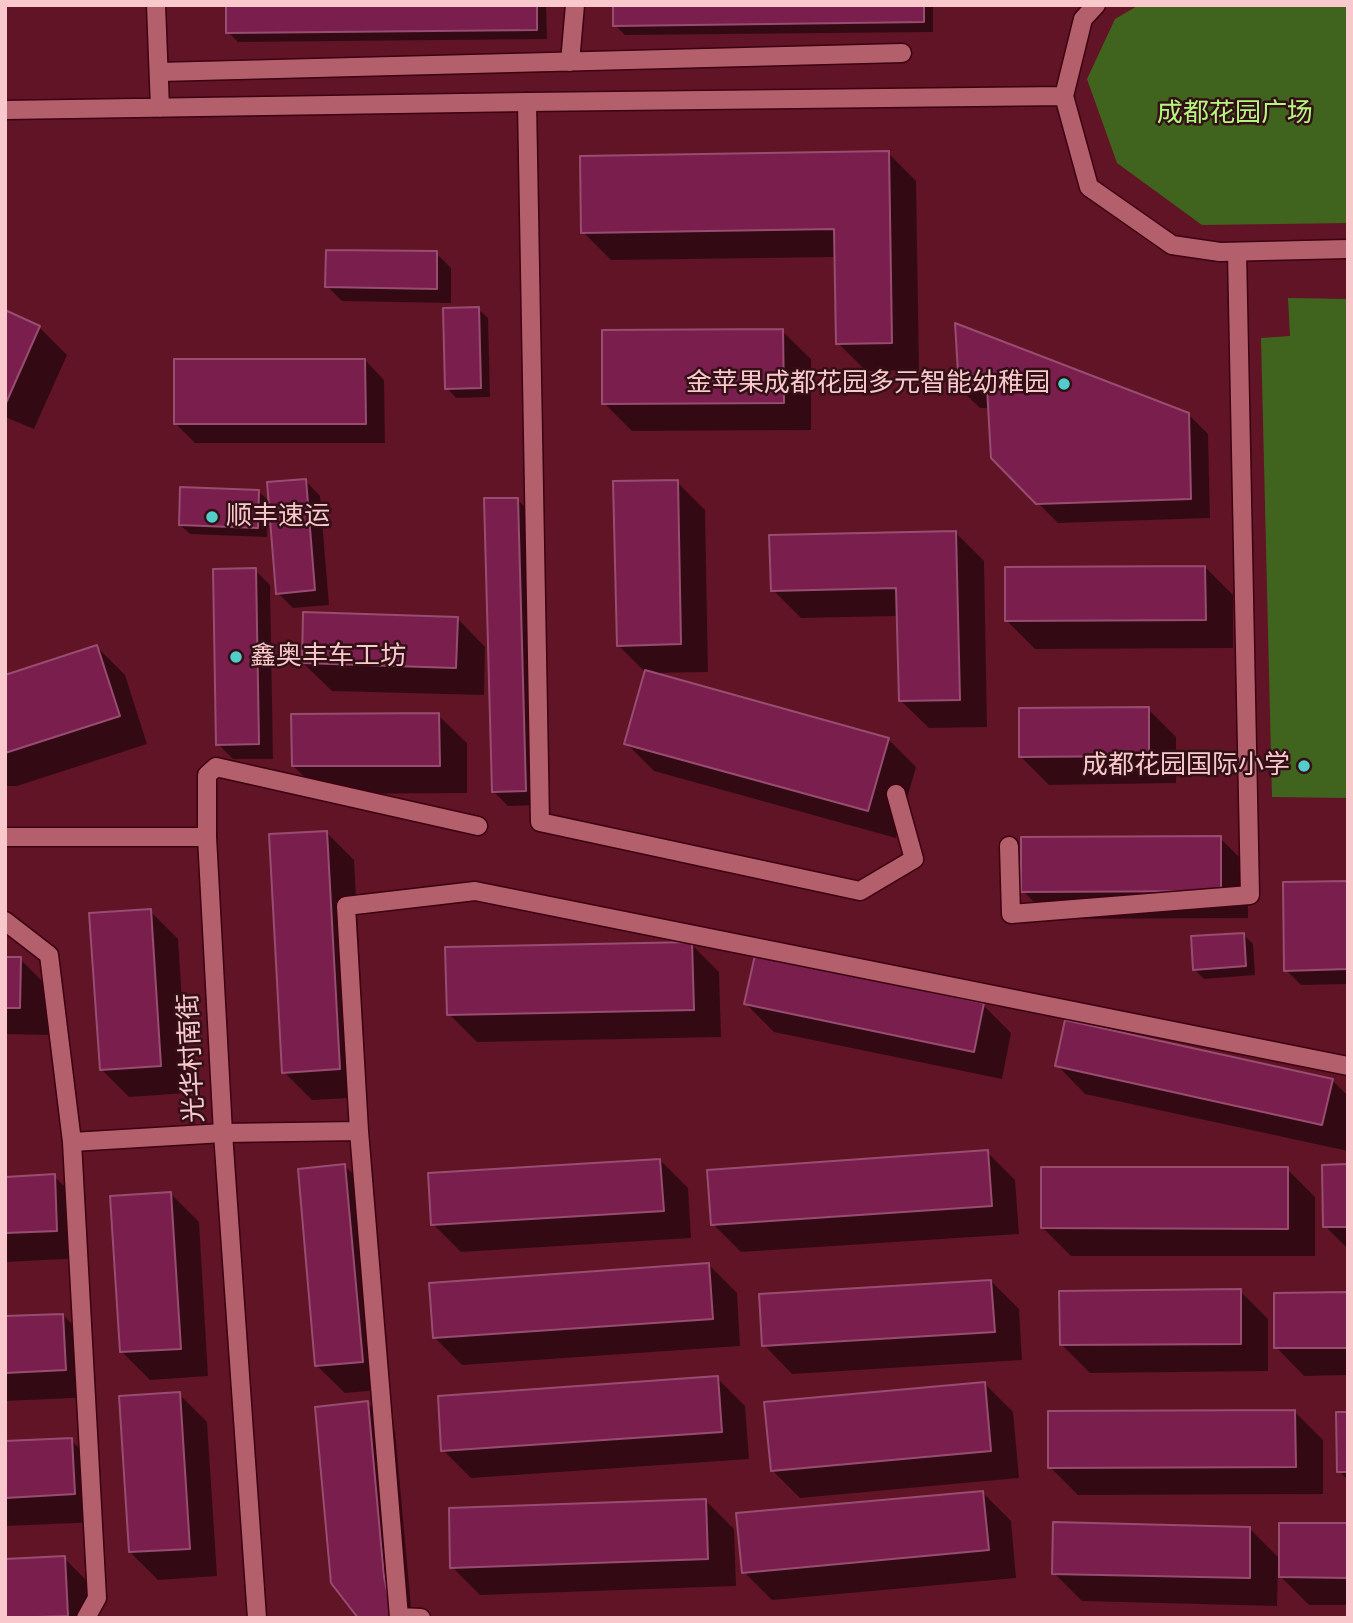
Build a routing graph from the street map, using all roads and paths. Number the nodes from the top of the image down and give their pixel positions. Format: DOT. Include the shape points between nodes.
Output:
graph roads {
  1 [pos="156,5"];
  2 [pos="575,5"];
  3 [pos="1096,5"];
  4 [pos="902,53"];
  5 [pos="570,62"];
  6 [pos="159,72"];
  7 [pos="1064,96"];
  8 [pos="527,102"];
  9 [pos="160,108"];
  10 [pos="5,110"];
  11 [pos="1348,249"];
  12 [pos="1237,252"];
  13 [pos="896,794"];
  14 [pos="478,826"];
  15 [pos="207,836"];
  16 [pos="5,837"];
  17 [pos="1009,846"];
  18 [pos="5,921"];
  19 [pos="1348,1066"];
  20 [pos="359,1131"];
  21 [pos="223,1133"];
  22 [pos="72,1142"];
  23 [pos="86,1618"];
  24 [pos="257,1618"];
  25 [pos="421,1618"];
  1 -- 6 [label="street"];
  2 -- 5 [label="street"];
  3 -- 7 [label="street" via="1083,19"];
  4 -- 5 [label="street"];
  5 -- 6 [label="street"];
  6 -- 9 [label="street"];
  7 -- 8 [label="street"];
  7 -- 12 [label="street" via="1089,187 1172,245"];
  8 -- 9 [label="street"];
  8 -- 13 [label="street" via="540,822 860,891 914,859"];
  9 -- 10 [label="street"];
  11 -- 12 [label="street"];
  12 -- 17 [label="street" via="1250,895 1011,914"];
  14 -- 15 [label="street, 光华村南街" via="216,766 206,775"];
  15 -- 16 [label="street"];
  15 -- 21 [label="street, 光华村南街"];
  18 -- 22 [label="street" via="49,955"];
  19 -- 20 [label="street" via="475,891 346,906"];
  20 -- 21 [label="street"];
  20 -- 25 [label="street" via="399,1617"];
  21 -- 22 [label="street"];
  21 -- 24 [label="street, 光华村南街"];
  22 -- 23 [label="street" via="97,1598"];
}
